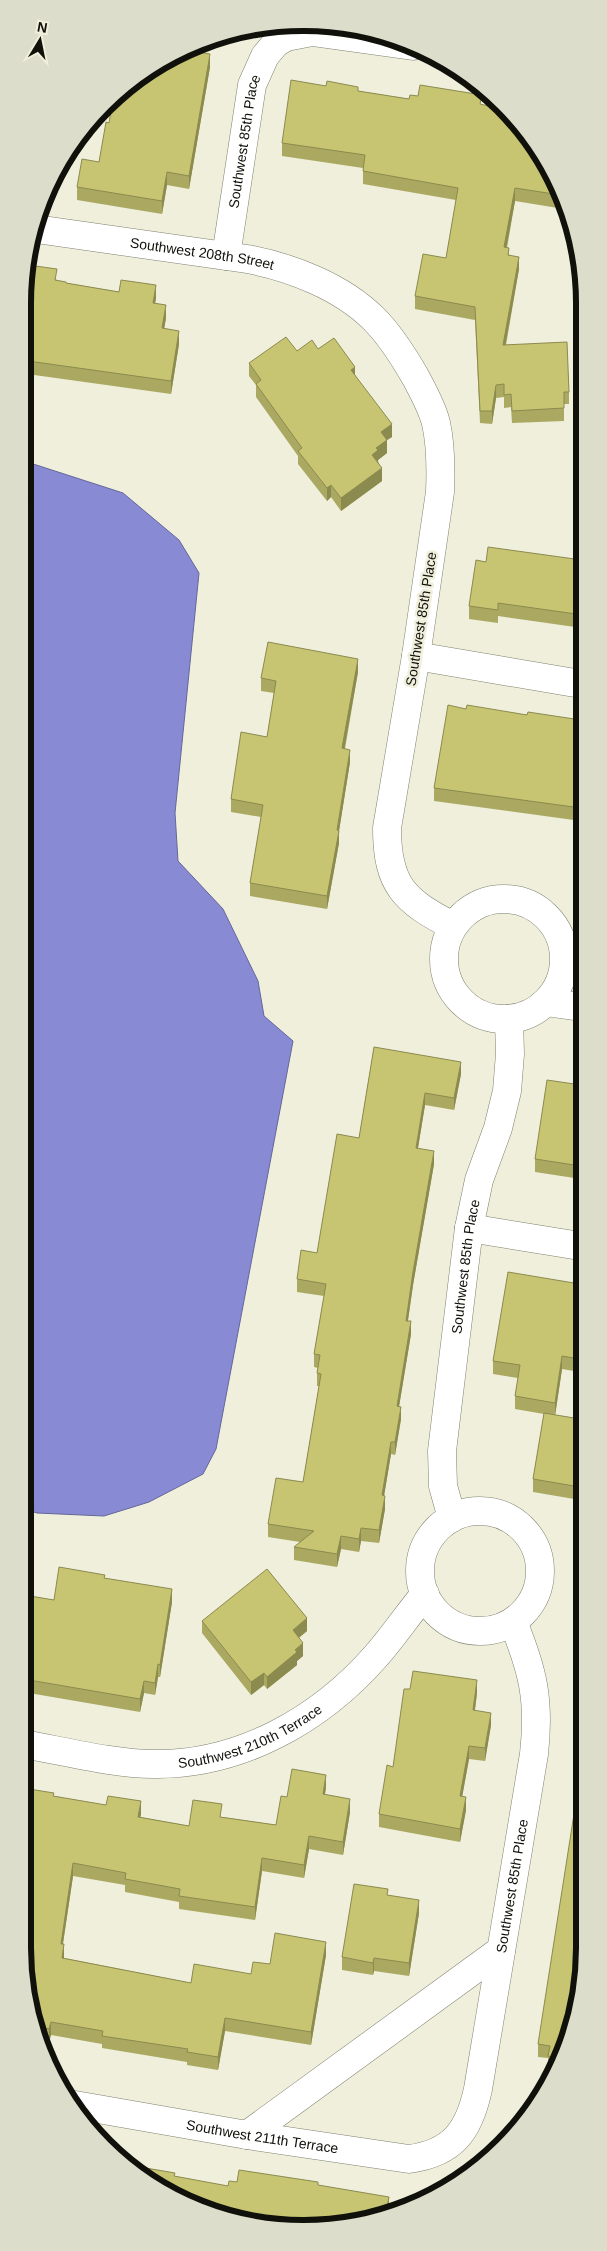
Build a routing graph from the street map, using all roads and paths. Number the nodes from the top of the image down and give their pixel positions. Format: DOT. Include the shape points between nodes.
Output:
graph roads {
  1 [pos="321,32"];
  2 [pos="321,32"];
  3 [pos="367,39"];
  4 [pos="42,229"];
  5 [pos="226,256"];
  6 [pos="359,306"];
  7 [pos="416,656"];
  8 [pos="576,683"];
  9 [pos="453,926"];
  10 [pos="569,931"];
  11 [pos="546,1002"];
  12 [pos="576,1006"];
  13 [pos="509,1019"];
  14 [pos="469,1228"];
  15 [pos="576,1245"];
  16 [pos="452,1518"];
  17 [pos="424,1594"];
  18 [pos="512,1622"];
  19 [pos="31,1745"];
  20 [pos="501,1950"];
  21 [pos="83,2106"];
  22 [pos="247,2135"];
  23 [pos="449,2146"];
  1 -- 3 [label="street, Southwest 85th Place"];
  2 -- 5 [label="street, Southwest 85th Place" via="286,37 276,43 265,56 252,85"];
  4 -- 5 [label="street, Southwest 208th Street"];
  5 -- 6 [label="street, Southwest 208th Street" via="279,267 333,289"];
  6 -- 7 [label="street, Southwest 85th Place" via="384,329 409,364 432,409 440,445 438,513"];
  7 -- 8 [label="street"];
  7 -- 9 [label="street, Southwest 85th Place" via="387,828 388,860 401,889 416,904"];
  9 -- 10 [label="street" via="472,908 497,899 531,905"];
  9 -- 13 [label="street" via="444,951 444,964 452,990 470,1009 495,1019"];
  10 -- 11 [label="street" via="564,968"];
  11 -- 12 [label="street"];
  11 -- 13 [label="street" via="523,1016"];
  13 -- 14 [label="street, Southwest 85th Place" via="507,1091 498,1128 479,1180"];
  14 -- 15 [label="street"];
  14 -- 16 [label="street, Southwest 85th Place" via="441,1467 442,1486"];
  16 -- 17 [label="street" via="440,1526 424,1550 420,1565"];
  16 -- 18 [label="street" via="468,1512 501,1515 516,1523 532,1542 540,1565 540,1582 525,1611"];
  17 -- 18 [label="street" via="433,1609 462,1628 479,1631 497,1629"];
  17 -- 19 [label="street, Southwest 210th Terrace" via="386,1644 342,1690 298,1722 250,1746 202,1760 153,1764"];
  18 -- 20 [label="street, Southwest 85th Place" via="533,1680 537,1725"];
  20 -- 22 [label="street"];
  20 -- 23 [label="street, Southwest 85th Place" via="474,2105 468,2122"];
  21 -- 22 [label="street, Southwest 211th Terrace"];
  22 -- 23 [label="street, Southwest 211th Terrace" via="409,2159"];
}
